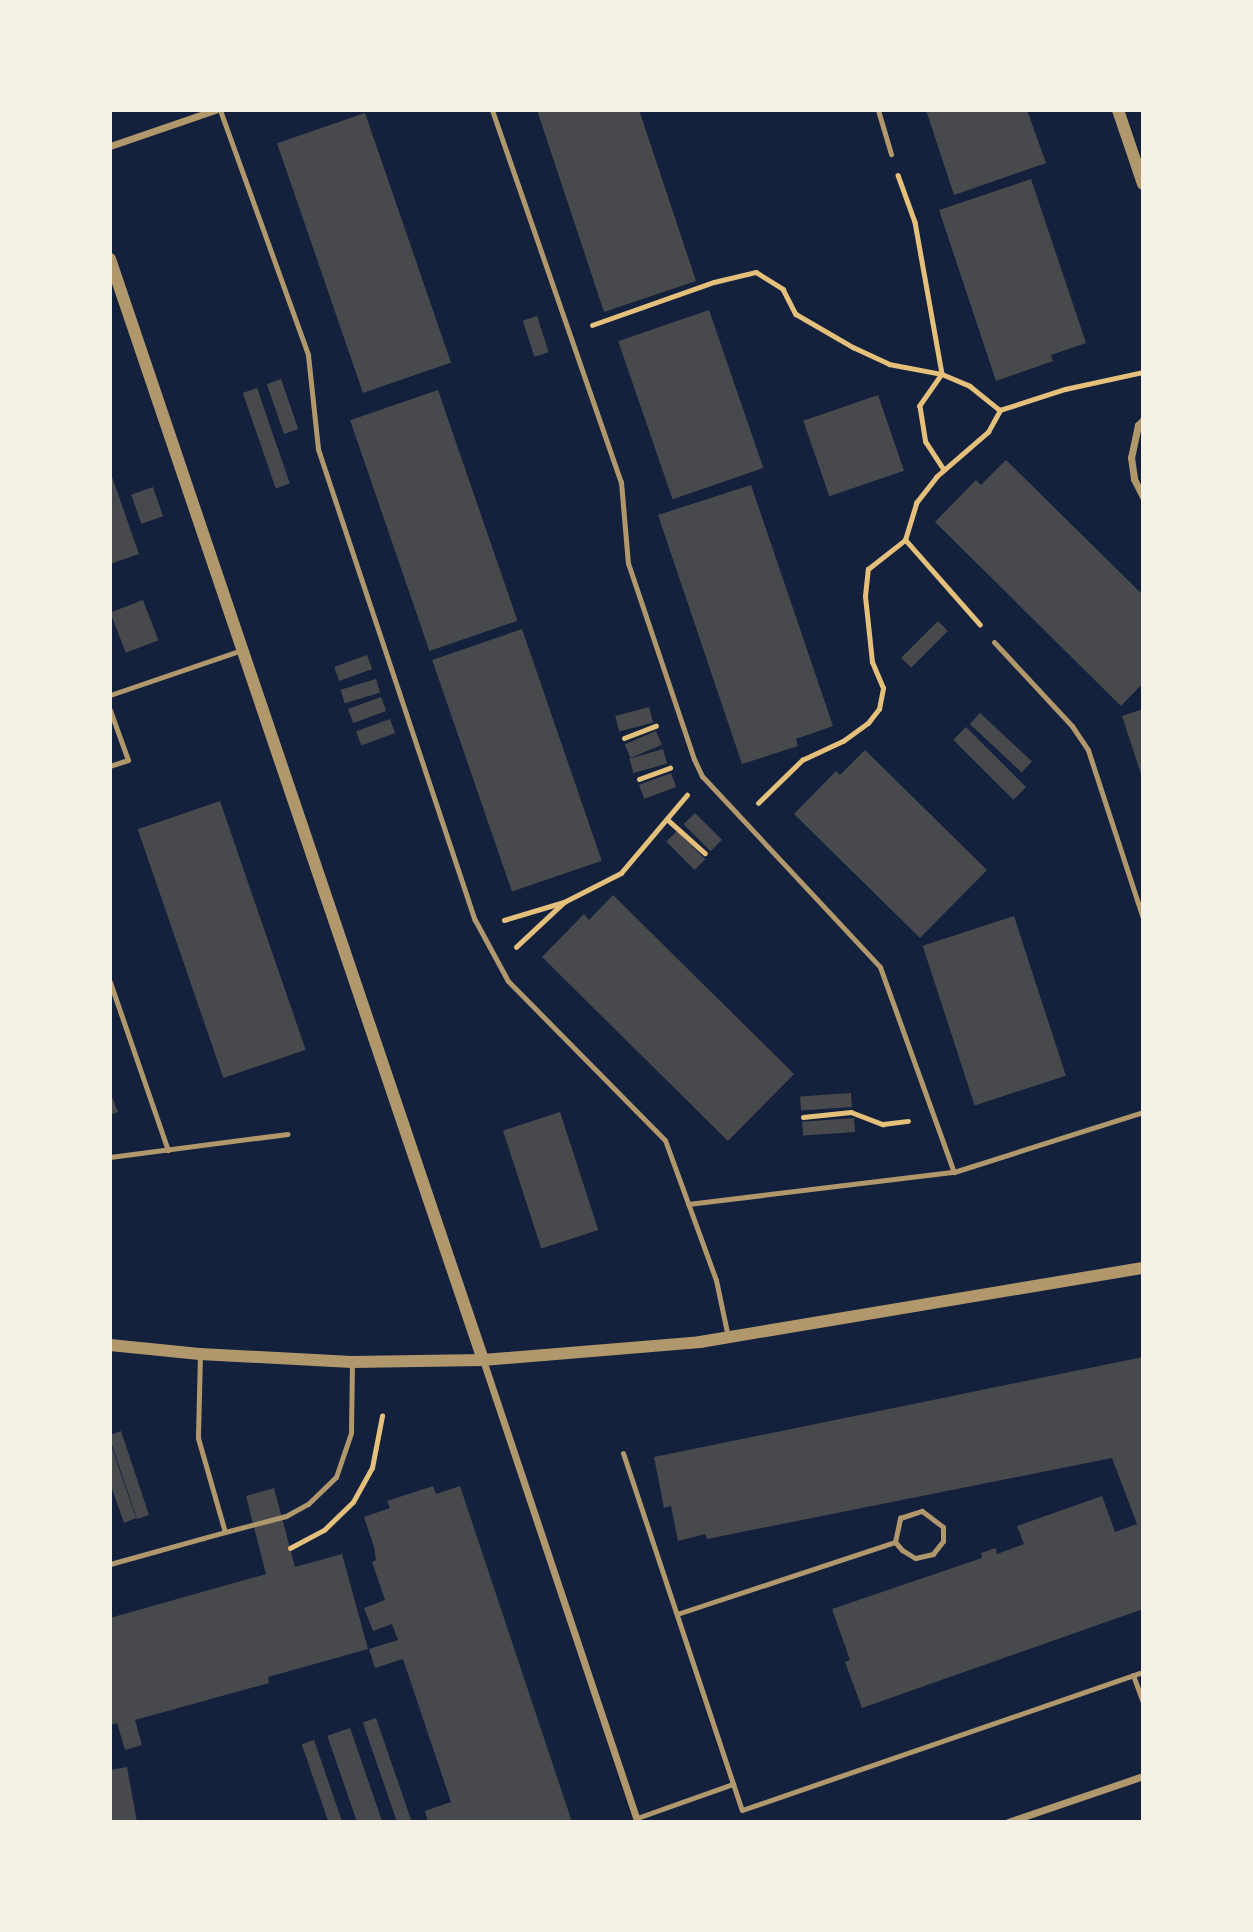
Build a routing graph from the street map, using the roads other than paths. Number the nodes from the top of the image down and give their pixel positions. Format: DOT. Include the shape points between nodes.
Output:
graph roads {
  1 [pos="217,110"];
  2 [pos="492,110"];
  3 [pos="878,110"];
  4 [pos="1118,110"];
  5 [pos="110,146"];
  6 [pos="891,154"];
  7 [pos="1143,184"];
  8 [pos="110,259"];
  9 [pos="1143,420"];
  10 [pos="1143,497"];
  11 [pos="994,642"];
  12 [pos="242,650"];
  13 [pos="110,695"];
  14 [pos="110,710"];
  15 [pos="110,766"];
  16 [pos="1143,918"];
  17 [pos="110,982"];
  18 [pos="1143,1112"];
  19 [pos="288,1134"];
  20 [pos="167,1150"];
  21 [pos="110,1157"];
  22 [pos="954,1172"];
  23 [pos="688,1204"];
  24 [pos="1143,1268"];
  25 [pos="728,1337"];
  26 [pos="110,1345"];
  27 [pos="200,1354"];
  28 [pos="482,1360"];
  29 [pos="352,1362"];
  30 [pos="623,1453"];
  31 [pos="225,1532"];
  32 [pos="895,1542"];
  33 [pos="110,1564"];
  34 [pos="677,1614"];
  35 [pos="1143,1672"];
  36 [pos="1133,1675"];
  37 [pos="1143,1702"];
  38 [pos="1143,1776"];
  39 [pos="733,1784"];
  40 [pos="637,1820"];
  41 [pos="1008,1822"];
  1 -- 5 [label="street"];
  1 -- 23 [label="lane" via="308,355 318,449 480,929 508,981 666,1140"];
  2 -- 22 [label="lane" via="621,482 628,563 694,759 702,776 880,967"];
  3 -- 6 [label="lane"];
  4 -- 7 [label="street"];
  8 -- 12 [label="street"];
  9 -- 10 [label="street" via="1131,457"];
  11 -- 16 [label="lane" via="1072,726 1088,750"];
  12 -- 13 [label="lane"];
  12 -- 28 [label="street"];
  14 -- 15 [label="lane" via="128,760"];
  17 -- 20 [label="lane"];
  18 -- 22 [label="lane"];
  19 -- 20 [label="lane"];
  20 -- 21 [label="lane"];
  22 -- 23 [label="lane"];
  23 -- 25 [label="lane" via="716,1280"];
  24 -- 25 [label="street"];
  25 -- 28 [label="street"];
  26 -- 27 [label="street"];
  27 -- 29 [label="street"];
  27 -- 31 [label="lane" via="198,1438"];
  28 -- 29 [label="street"];
  28 -- 40 [label="street"];
  29 -- 31 [label="lane" via="351,1433 336,1477 308,1504 286,1516"];
  30 -- 34 [label="lane"];
  31 -- 33 [label="lane"];
  32 -- 32 [label="lane" via="900,1518 922,1511 943,1527 943,1541 933,1553 915,1558"];
  32 -- 34 [label="lane"];
  34 -- 39 [label="lane"];
  35 -- 36 [label="lane"];
  36 -- 37 [label="lane"];
  36 -- 39 [label="lane" via="742,1810"];
  38 -- 41 [label="street"];
  39 -- 40 [label="lane"];
}
